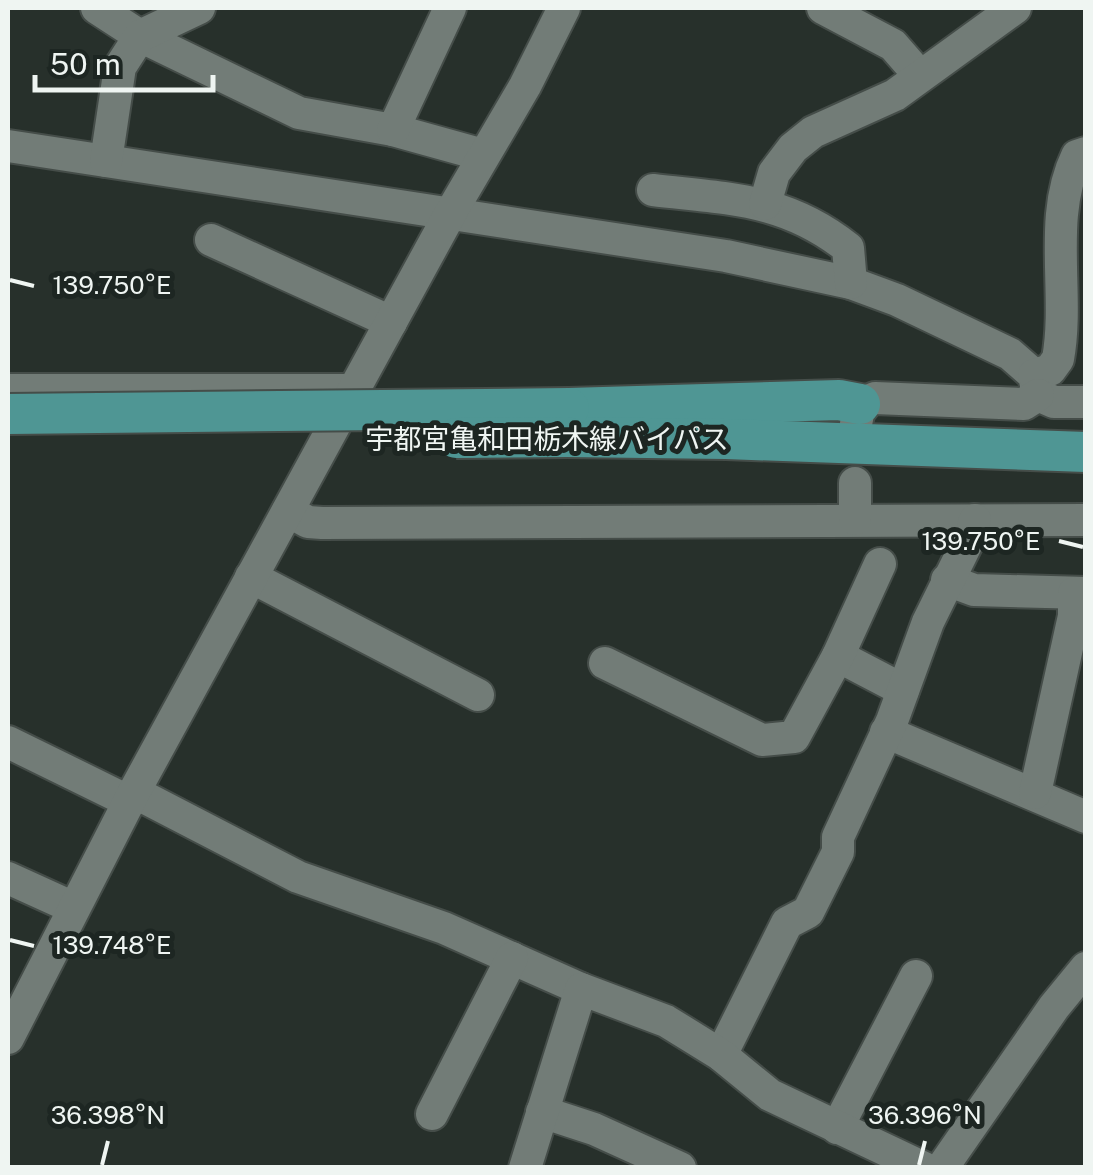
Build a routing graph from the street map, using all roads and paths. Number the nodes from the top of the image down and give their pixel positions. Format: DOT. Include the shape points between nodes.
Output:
graph roads {
  1 [pos="97,8"];
  2 [pos="199,8"];
  3 [pos="450,8"];
  4 [pos="564,8"];
  5 [pos="824,8"];
  6 [pos="1014,8"];
  7 [pos="140,36"];
  8 [pos="920,76"];
  9 [pos="393,130"];
  10 [pos="8,146"];
  11 [pos="1086,153"];
  12 [pos="483,155"];
  13 [pos="106,161"];
  14 [pos="653,190"];
  15 [pos="765,204"];
  16 [pos="450,214"];
  17 [pos="211,240"];
  18 [pos="851,283"];
  19 [pos="392,322"];
  20 [pos="1036,385"];
  21 [pos="8,390"];
  22 [pos="354,390"];
  23 [pos="1086,402"];
  24 [pos="8,414"];
  25 [pos="858,414"];
  26 [pos="568,423"];
  27 [pos="8,439"];
  28 [pos="1086,452"];
  29 [pos="855,483"];
  30 [pos="288,511"];
  31 [pos="854,519"];
  32 [pos="975,520"];
  33 [pos="1086,520"];
  34 [pos="880,564"];
  35 [pos="250,577"];
  36 [pos="947,580"];
  37 [pos="1080,593"];
  38 [pos="838,656"];
  39 [pos="605,664"];
  40 [pos="903,690"];
  41 [pos="478,695"];
  42 [pos="886,732"];
  43 [pos="8,742"];
  44 [pos="1035,793"];
  45 [pos="132,797"];
  46 [pos="1086,817"];
  47 [pos="8,878"];
  48 [pos="74,908"];
  49 [pos="512,958"];
  50 [pos="1086,968"];
  51 [pos="916,976"];
  52 [pos="581,989"];
  53 [pos="8,1038"];
  54 [pos="721,1056"];
  55 [pos="542,1112"];
  56 [pos="432,1114"];
  57 [pos="837,1128"];
  58 [pos="524,1168"];
  59 [pos="680,1168"];
  60 [pos="924,1168"];
  61 [pos="942,1168"];
  1 -- 7 [label="street"];
  2 -- 7 [label="street"];
  3 -- 9 [label="street"];
  4 -- 12 [label="street"];
  5 -- 8 [label="street" via="893,45"];
  6 -- 8 [label="street"];
  7 -- 9 [label="street" via="299,113"];
  7 -- 13 [label="street" via="120,67"];
  8 -- 15 [label="street" via="792,148 774,172"];
  9 -- 12 [label="street"];
  10 -- 13 [label="street"];
  11 -- 20 [label="street" via="1076,156 1069,173 1063,209 1058,359"];
  12 -- 16 [label="street"];
  13 -- 16 [label="street"];
  14 -- 15 [label="street"];
  15 -- 18 [label="street" via="848,248"];
  16 -- 18 [label="street" via="726,256"];
  16 -- 19 [label="street"];
  17 -- 19 [label="street"];
  18 -- 20 [label="street" via="1010,354"];
  19 -- 22 [label="street"];
  20 -- 23 [label="street" via="1054,402"];
  20 -- 25 [label="street" via="1024,404 874,398"];
  21 -- 22 [label="street"];
  22 -- 30 [label="street"];
  24 -- 26 [label="main road, bridge"];
  25 -- 26 [label="main road" via="839,400"];
  26 -- 27 [label="main road, 宇都宮亀和田栃木線バイパス, bridge"];
  26 -- 28 [label="main road, 宇都宮亀和田栃木線バイパス"];
  29 -- 31 [label="street"];
  30 -- 31 [label="street" via="322,523"];
  30 -- 35 [label="street"];
  31 -- 32 [label="street"];
  32 -- 33 [label="street"];
  32 -- 36 [label="street"];
  34 -- 38 [label="street"];
  35 -- 41 [label="street"];
  35 -- 45 [label="street"];
  36 -- 37 [label="street" via="974,590"];
  36 -- 40 [label="street"];
  37 -- 44 [label="street"];
  38 -- 39 [label="street" via="794,737 762,740"];
  38 -- 40 [label="street"];
  40 -- 42 [label="street"];
  42 -- 44 [label="street"];
  42 -- 54 [label="street" via="808,912 787,924"];
  43 -- 45 [label="street"];
  44 -- 46 [label="street"];
  45 -- 48 [label="street"];
  45 -- 49 [label="street" via="298,876"];
  47 -- 48 [label="street"];
  48 -- 53 [label="street"];
  49 -- 52 [label="street"];
  49 -- 56 [label="street"];
  50 -- 61 [label="street"];
  51 -- 57 [label="street"];
  52 -- 54 [label="street" via="666,1021"];
  52 -- 55 [label="street"];
  54 -- 57 [label="street" via="770,1095"];
  55 -- 58 [label="street"];
  55 -- 59 [label="street"];
  57 -- 60 [label="street"];
}
